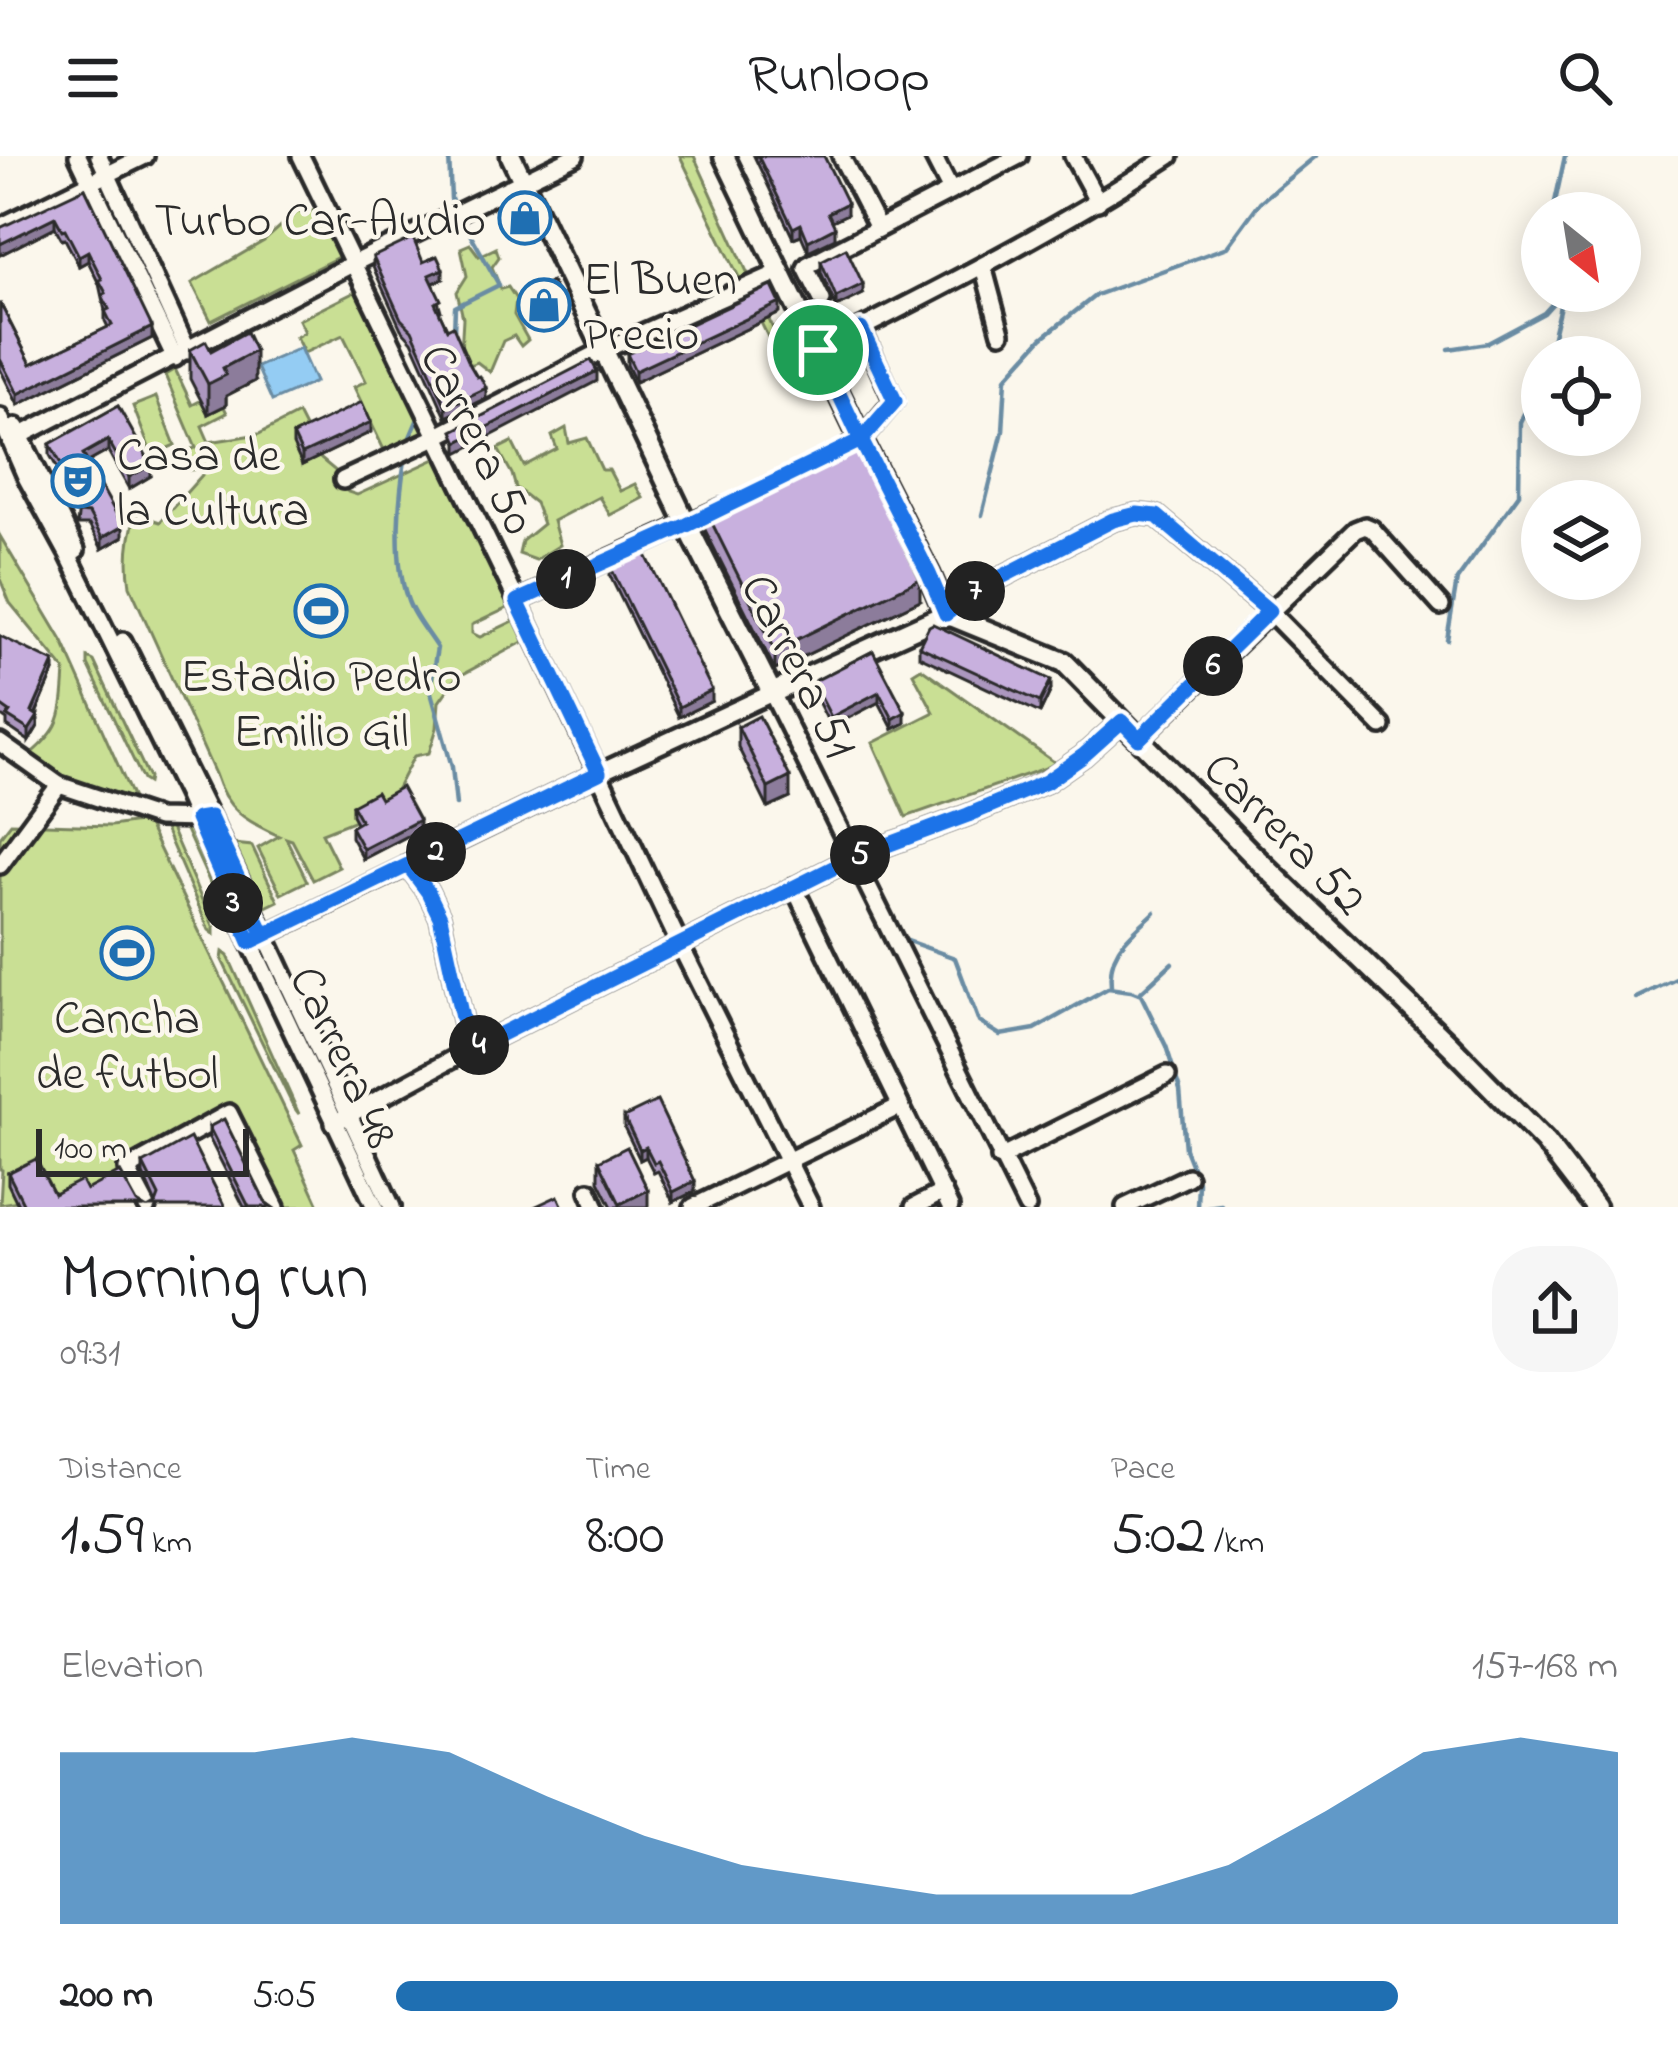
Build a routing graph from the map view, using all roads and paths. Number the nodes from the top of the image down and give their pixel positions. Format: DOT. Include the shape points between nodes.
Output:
graph roads {
  1 [pos="78,156"];
  2 [pos="99,156"];
  3 [pos="145,156"];
  4 [pos="301,156"];
  5 [pos="511,156"];
  6 [pos="575,156"];
  7 [pos="724,156"];
  8 [pos="841,156"];
  9 [pos="934,156"];
  10 [pos="1018,156"];
  11 [pos="1073,156"];
  12 [pos="1170,156"];
  13 [pos="108,175"];
  14 [pos="524,181"];
  15 [pos="92,183"];
  16 [pos="950,189"];
  17 [pos="1098,202"];
  18 [pos="0,227"];
  19 [pos="878,228"];
  20 [pos="352,264"];
  21 [pos="983,266"];
  22 [pos="780,272"];
  23 [pos="822,301"];
  24 [pos="861,329"];
  25 [pos="1001,333"];
  26 [pos="604,350"];
  27 [pos="818,350"];
  28 [pos="180,351"];
  29 [pos="436,437"];
  30 [pos="8,439"];
  31 [pos="861,440"];
  32 [pos="842,449"];
  33 [pos="344,480"];
  34 [pos="745,497"];
  35 [pos="687,525"];
  36 [pos="517,601"];
  37 [pos="1441,606"];
  38 [pos="1269,611"];
  39 [pos="946,614"];
  40 [pos="772,693"];
  41 [pos="1122,721"];
  42 [pos="1382,726"];
  43 [pos="1139,739"];
  44 [pos="0,743"];
  45 [pos="599,773"];
  46 [pos="59,785"];
  47 [pos="203,818"];
  48 [pos="855,857"];
  49 [pos="408,865"];
  50 [pos="0,866"];
  51 [pos="794,887"];
  52 [pos="257,939"];
  53 [pos="680,945"];
  54 [pos="469,1050"];
  55 [pos="1167,1075"];
  56 [pos="900,1106"];
  57 [pos="350,1115"];
  58 [pos="334,1124"];
  59 [pos="1000,1158"];
  60 [pos="787,1159"];
  61 [pos="1188,1177"];
  62 [pos="946,1200"];
  63 [pos="700,1206"];
  64 [pos="1128,1206"];
  65 [pos="147,1207"];
  66 [pos="276,1207"];
  67 [pos="375,1207"];
  68 [pos="392,1207"];
  69 [pos="811,1207"];
  70 [pos="914,1207"];
  71 [pos="1027,1207"];
  72 [pos="1595,1207"];
  1 -- 15 [label="street"];
  2 -- 13 [label="street"];
  3 -- 13 [label="street"];
  4 -- 20 [label="street, Carrera 50"];
  5 -- 14 [label="main road, Carrera 51"];
  6 -- 14 [label="street"];
  7 -- 22 [label="main road"];
  8 -- 19 [label="street"];
  9 -- 16 [label="street"];
  10 -- 16 [label="street"];
  11 -- 17 [label="street"];
  12 -- 17 [label="street"];
  13 -- 15 [label="street"];
  13 -- 28 [label="street"];
  14 -- 20 [label="street"];
  14 -- 26 [label="main road, Carrera 51"];
  15 -- 18 [label="street"];
  15 -- 28 [label="street"];
  16 -- 19 [label="street"];
  17 -- 21 [label="street"];
  19 -- 23 [label="street" via="808,265"];
  20 -- 28 [label="street"];
  20 -- 29 [label="street, Carrera 50"];
  21 -- 24 [label="street"];
  21 -- 25 [label="street"];
  22 -- 26 [label="street"];
  22 -- 27 [label="main road"];
  24 -- 27 [label="street"];
  24 -- 31 [label="street" via="895,401"];
  26 -- 29 [label="street"];
  26 -- 35 [label="main road, Carrera 51"];
  27 -- 31 [label="main road"];
  28 -- 30 [label="street"];
  29 -- 33 [label="street"];
  29 -- 36 [label="street, Carrera 50"];
  30 -- 47 [label="street, Carrera 48"];
  31 -- 32 [label="street"];
  31 -- 39 [label="main road"];
  34 -- 35 [label="street"];
  35 -- 36 [label="street"];
  35 -- 40 [label="main road, Carrera 51"];
  36 -- 45 [label="street, Carrera 50"];
  37 -- 38 [label="street" via="1365,526"];
  38 -- 39 [label="street" via="1157,516 1137,514 980,588"];
  38 -- 42 [label="street"];
  38 -- 43 [label="street"];
  39 -- 40 [label="main road"];
  39 -- 41 [label="main road, Carrera 52" via="1064,662"];
  40 -- 45 [label="street"];
  40 -- 48 [label="street, Carrera 51"];
  41 -- 43 [label="main road, Carrera 52"];
  41 -- 48 [label="street" via="1046,782"];
  43 -- 72 [label="main road, Carrera 52" via="1545,1142"];
  44 -- 46 [label="street"];
  45 -- 49 [label="street"];
  45 -- 53 [label="street, Carrera 50"];
  46 -- 47 [label="street" via="158,818"];
  46 -- 50 [label="street"];
  47 -- 52 [label="street, Carrera 48"];
  48 -- 51 [label="street"];
  48 -- 59 [label="street, Carrera 51"];
  49 -- 52 [label="street"];
  49 -- 54 [label="street" via="440,917"];
  51 -- 53 [label="street"];
  51 -- 56 [label="street"];
  52 -- 57 [label="street, Carrera 48"];
  52 -- 58 [label="street, Carrera 48"];
  53 -- 54 [label="street"];
  53 -- 60 [label="street, Carrera 50"];
  54 -- 57 [label="street"];
  55 -- 59 [label="street"];
  56 -- 60 [label="street"];
  56 -- 62 [label="street"];
  57 -- 58 [label="street"];
  57 -- 68 [label="street, Carrera 48"];
  58 -- 67 [label="street, Carrera 48"];
  59 -- 71 [label="street, Carrera 51"];
  60 -- 63 [label="street"];
  60 -- 69 [label="street, Carrera 50"];
  61 -- 64 [label="street"];
  62 -- 70 [label="street"];
  65 -- 66 [label="street" via="127,1169 229,1113"];
}
